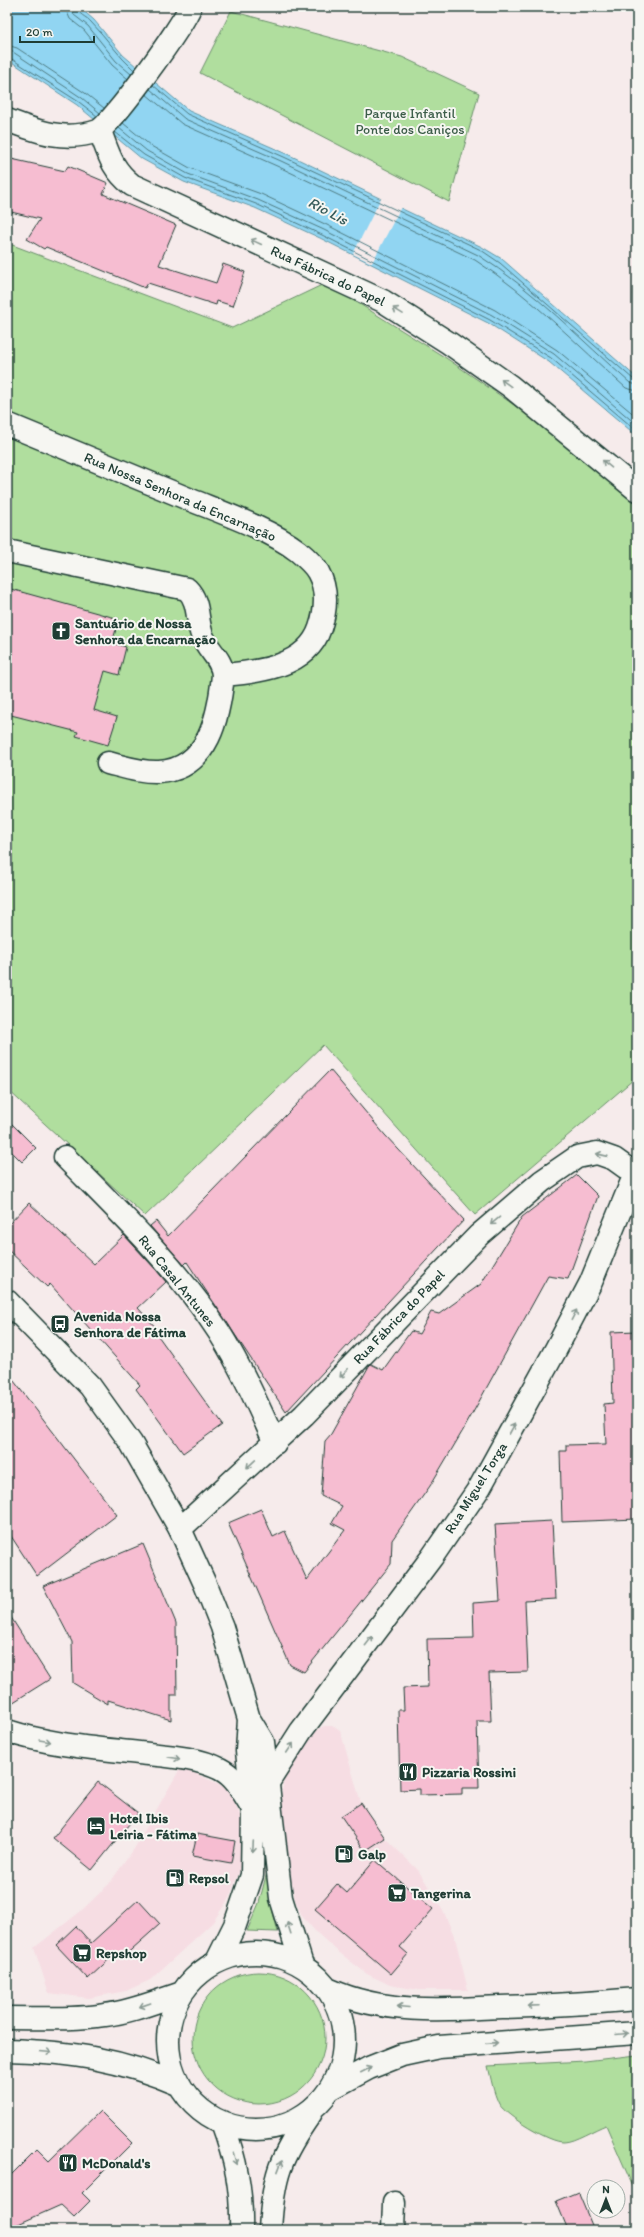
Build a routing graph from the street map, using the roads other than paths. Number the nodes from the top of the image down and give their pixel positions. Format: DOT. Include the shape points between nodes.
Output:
graph roads {
  1 [pos="190,7"];
  2 [pos="7,120"];
  3 [pos="100,131"];
  4 [pos="7,424"];
  5 [pos="637,490"];
  6 [pos="7,551"];
  7 [pos="223,675"];
  8 [pos="108,763"];
  9 [pos="65,1158"];
  10 [pos="636,1172"];
  11 [pos="7,1301"];
  12 [pos="275,1443"];
  13 [pos="180,1529"];
  14 [pos="249,1719"];
  15 [pos="7,1731"];
  16 [pos="268,1781"];
  17 [pos="253,1808"];
  18 [pos="217,1961"];
  19 [pos="302,1965"];
  20 [pos="330,1990"];
  21 [pos="182,1992"];
  22 [pos="637,1999"];
  23 [pos="7,2018"];
  24 [pos="637,2033"];
  25 [pos="7,2050"];
  26 [pos="180,2085"];
  27 [pos="332,2088"];
  28 [pos="314,2108"];
  29 [pos="222,2122"];
  30 [pos="394,2203"];
  31 [pos="242,2230"];
  32 [pos="270,2230"];
  33 [pos="393,2230"];
  1 -- 3 [label="street" via="186,18 157,61"];
  2 -- 3 [label="street" via="34,131 61,137"];
  5 -- 3 [label="street, Rua Fábrica do Papel, one-way" via="510,386 383,301 132,185 119,174 111,162"];
  4 -- 7 [label="street, Rua Nossa Senhora da Encarnação" via="245,522 298,551 318,572 325,591 322,621 317,637 296,657 278,666 259,672"];
  6 -- 7 [label="street" via="187,589 193,594 196,603 202,635 220,660"];
  7 -- 8 [label="street" via="220,704 214,726 192,761 182,767 158,772"];
  9 -- 12 [label="street, Rua Casal Antunes" via="132,1225 191,1293 219,1332 248,1384"];
  10 -- 12 [label="street, Rua Fábrica do Papel, one-way" via="614,1159 597,1153 577,1157 542,1181 479,1235"];
  16 -- 10 [label="street, Rua Miguel Torga, one-way" via="301,1731 432,1557 480,1487 591,1282"];
  11 -- 13 [label="street" via="90,1386 131,1443"];
  12 -- 13 [label="street, Rua Fábrica do Papel, one-way"];
  13 -- 14 [label="street" via="222,1627"];
  14 -- 16 [label="street" via="263,1742"];
  14 -- 17 [label="street" via="247,1751"];
  15 -- 17 [label="street, one-way" via="34,1740 64,1745 199,1762 220,1769 234,1779"];
  19 -- 16 [label="street, one-way" via="281,1898"];
  17 -- 18 [label="street, one-way" via="252,1874 235,1925"];
  18 -- 19 [label="street" via="235,1955 261,1952 286,1957"];
  18 -- 21 [label="street" via="201,1972"];
  19 -- 20 [label="street"];
  22 -- 20 [label="street, one-way" via="450,2009 368,2003 351,2000"];
  20 -- 27 [label="street" via="341,2014 346,2039 342,2065"];
  21 -- 23 [label="street, one-way" via="137,2008 106,2015 78,2018"];
  21 -- 26 [label="street" via="174,2008 168,2034 170,2061"];
  27 -- 24 [label="street, one-way" via="369,2068 402,2055 439,2047"];
  25 -- 26 [label="street, one-way" via="57,2052 104,2059 146,2070"];
  26 -- 29 [label="street" via="193,2103 212,2119"];
  27 -- 28 [label="street"];
  28 -- 29 [label="street" via="294,2121 270,2128 246,2128"];
  32 -- 28 [label="street, one-way" via="271,2204 278,2170 289,2145"];
  29 -- 31 [label="street, one-way" via="238,2171"];
  30 -- 33 [label="street"];
}
